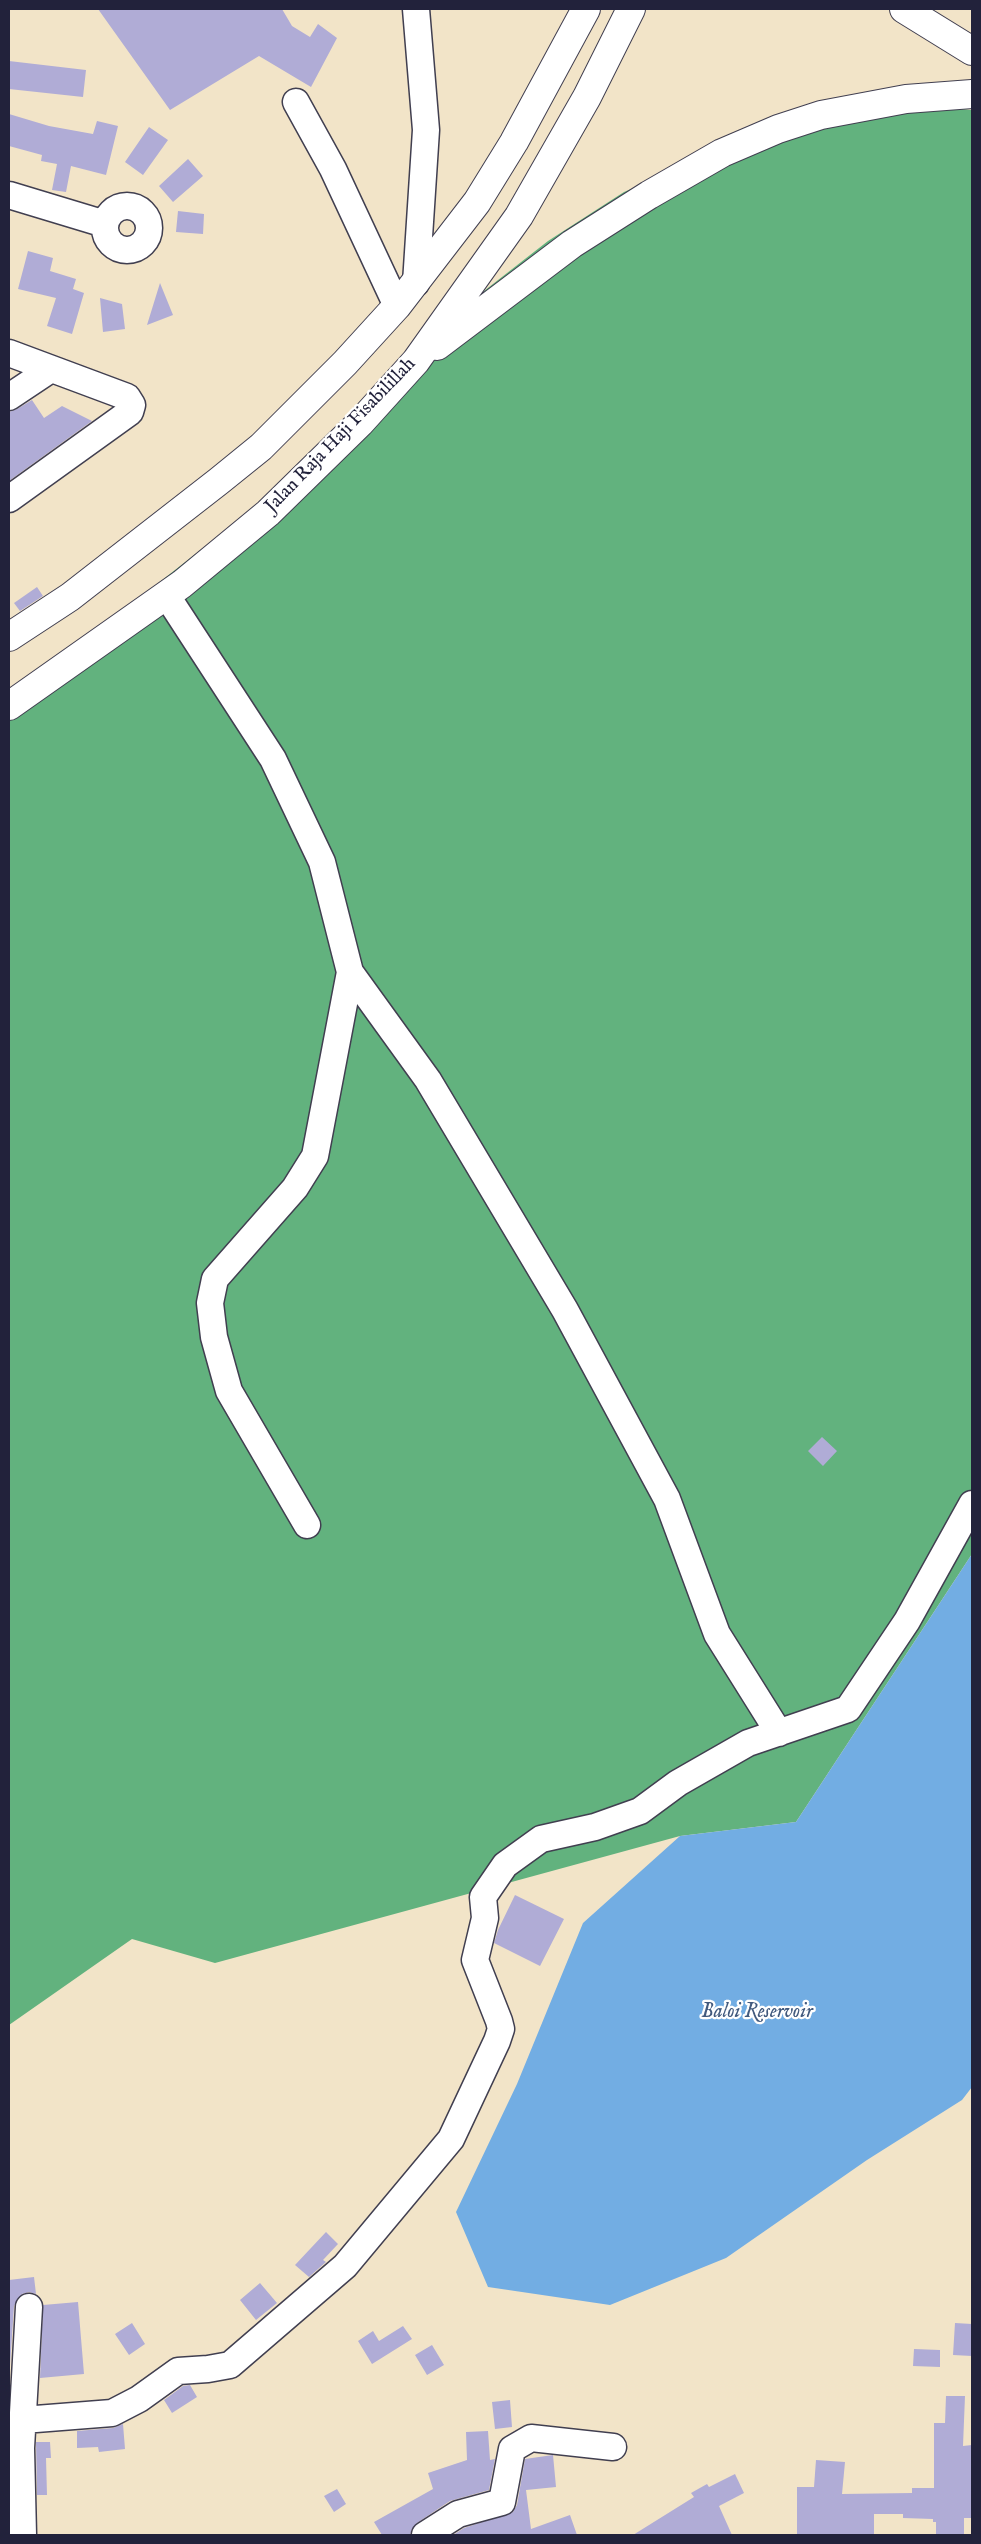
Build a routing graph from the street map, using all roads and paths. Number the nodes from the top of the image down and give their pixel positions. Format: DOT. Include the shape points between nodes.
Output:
graph roads {
  1 [pos="416,9"];
  2 [pos="586,9"];
  3 [pos="631,9"];
  4 [pos="904,9"];
  5 [pos="972,52"];
  6 [pos="972,94"];
  7 [pos="296,102"];
  8 [pos="9,195"];
  9 [pos="105,224"];
  10 [pos="416,283"];
  11 [pos="396,306"];
  12 [pos="9,353"];
  13 [pos="416,361"];
  14 [pos="51,369"];
  15 [pos="9,397"];
  16 [pos="9,499"];
  17 [pos="167,596"];
  18 [pos="9,637"];
  19 [pos="9,706"];
  20 [pos="350,972"];
  21 [pos="972,1504"];
  22 [pos="307,1525"];
  23 [pos="779,1733"];
  24 [pos="29,2307"];
  25 [pos="23,2420"];
  26 [pos="613,2447"];
  27 [pos="15,2472"];
  28 [pos="18,2529"];
  29 [pos="425,2535"];
  1 -- 10 [label="street" via="426,130"];
  2 -- 10 [label="main road" via="514,142 477,202"];
  3 -- 13 [label="main road, Jalan Raja Haji Fisabilillah" via="587,97 519,216"];
  4 -- 5 [label="main road"];
  6 -- 13 [label="main road" via="906,99 839,111 778,129 722,153 572,244"];
  7 -- 11 [label="street" via="333,168"];
  8 -- 9 [label="street"];
  10 -- 11 [label="main road"];
  11 -- 18 [label="main road" via="345,363 261,446 70,597"];
  12 -- 14 [label="street"];
  13 -- 17 [label="main road, Jalan Raja Haji Fisabilillah" via="314,470"];
  14 -- 15 [label="street"];
  14 -- 16 [label="street" via="127,397 132,408"];
  17 -- 19 [label="main road, Jalan Raja Haji Fisabilillah"];
  17 -- 20 [label="street" via="273,759 322,862"];
  20 -- 22 [label="street" via="315,1156 295,1188 215,1279 210,1303 214,1337 230,1391"];
  20 -- 23 [label="street" via="428,1080 565,1310 667,1499 717,1634"];
  21 -- 23 [label="street" via="907,1621 848,1709"];
  23 -- 25 [label="street" via="748,1743 678,1783 640,1811 595,1828 541,1839 505,1865 483,1897 485,1918 475,1960 499,2021 501,2029 497,2041 451,2139 346,2266 230,2365 178,2371 139,2399 112,2413"];
  24 -- 25 [label="street"];
  25 -- 27 [label="street"];
  26 -- 29 [label="street" via="530,2438 512,2449 502,2502 458,2514"];
  27 -- 28 [label="street"];
}
